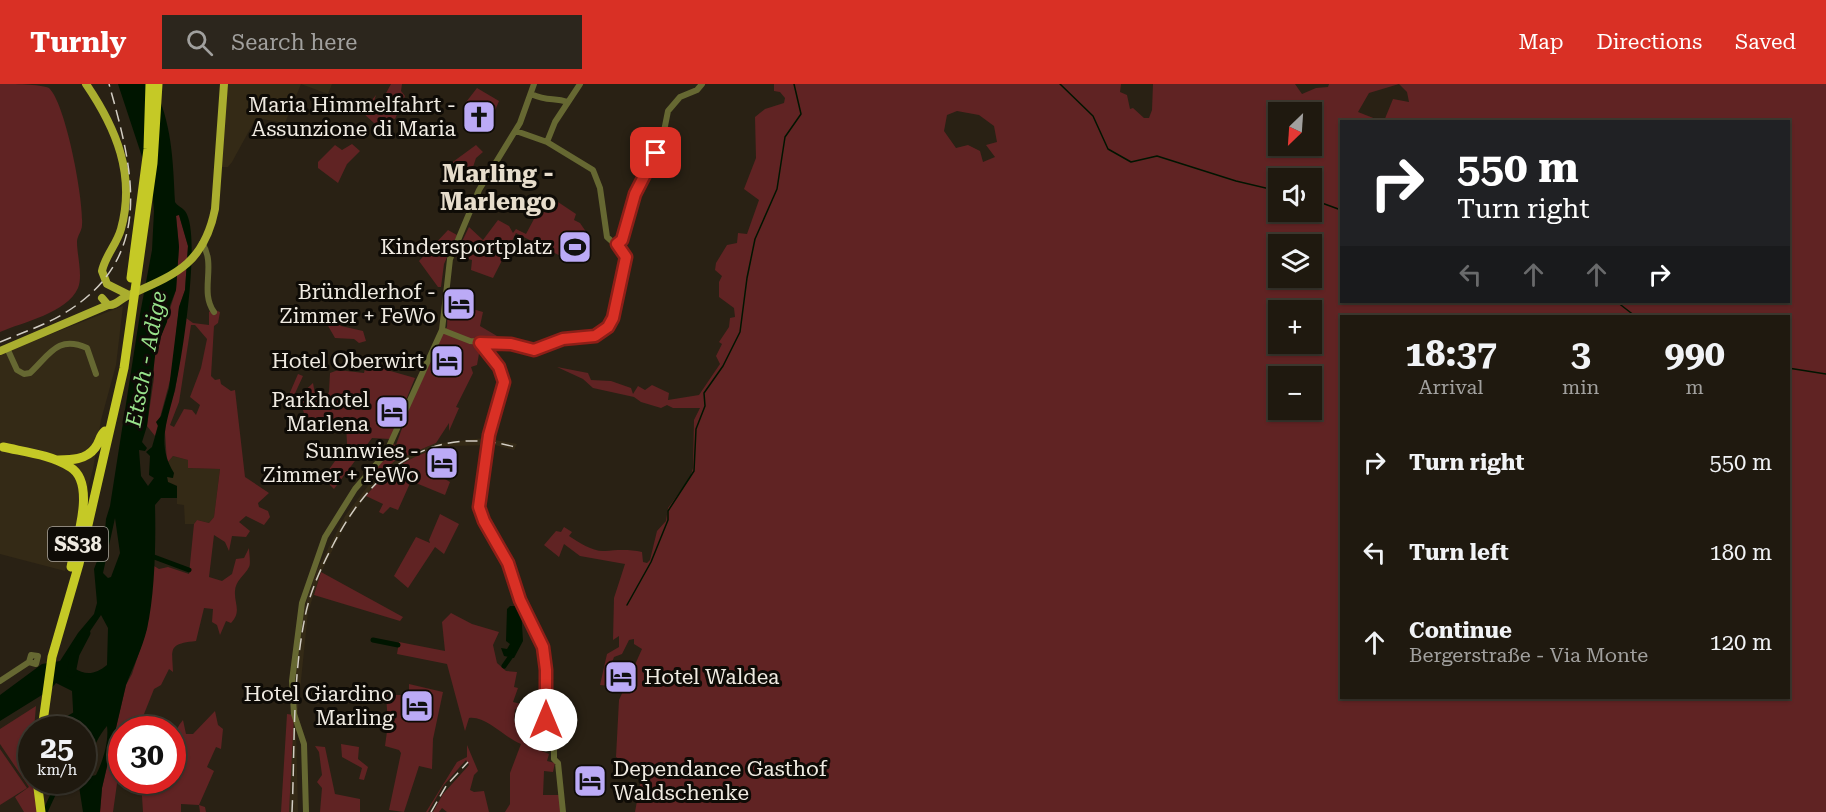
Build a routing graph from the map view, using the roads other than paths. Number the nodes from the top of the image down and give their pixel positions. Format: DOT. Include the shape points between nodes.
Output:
graph roads {
  1 [pos="86,84"];
  2 [pos="150,84"];
  3 [pos="159,84"];
  4 [pos="224,84"];
  5 [pos="534,84"];
  6 [pos="580,84"];
  7 [pos="702,84"];
  8 [pos="531,94"];
  9 [pos="568,102"];
  10 [pos="516,130"];
  11 [pos="548,142"];
  12 [pos="202,243"];
  13 [pos="617,244"];
  14 [pos="105,286"];
  15 [pos="123,296"];
  16 [pos="108,305"];
  17 [pos="92,310"];
  18 [pos="214,312"];
  19 [pos="442,330"];
  20 [pos="480,343"];
  21 [pos="3,350"];
  22 [pos="96,374"];
  23 [pos="105,430"];
  24 [pos="2,447"];
  25 [pos="56,460"];
  26 [pos="71,567"];
  27 [pos="49,656"];
  28 [pos="29,662"];
  29 [pos="0,681"];
  30 [pos="38,716"];
  31 [pos="43,716"];
  32 [pos="39,794"];
  33 [pos="44,794"];
  34 [pos="41,812"];
  35 [pos="46,812"];
  36 [pos="306,812"];
  37 [pos="563,812"];
  1 -- 14 [label="main road" via="111,124 127,185 122,228 103,265"];
  2 -- 23 [label="highway, SS38" via="139,225 118,371"];
  3 -- 27 [label="highway, SS38" via="142,247 117,402 79,564"];
  4 -- 12 [label="main road" via="215,209"];
  5 -- 8 [label="street"];
  6 -- 9 [label="street"];
  7 -- 13 [label="street" via="680,97 668,111 662,141 635,194 622,240"];
  8 -- 9 [label="street" via="549,102"];
  8 -- 10 [label="street"];
  9 -- 11 [label="street"];
  10 -- 11 [label="street"];
  10 -- 19 [label="street" via="479,190 450,259"];
  11 -- 13 [label="street" via="593,170 600,188 607,237"];
  12 -- 15 [label="main road" via="185,265 158,284"];
  12 -- 18 [label="street" via="210,266 207,302"];
  13 -- 20 [label="street" via="626,254 616,309 608,327 595,336 563,339 534,350"];
  14 -- 15 [label="main road"];
  14 -- 16 [label="main road"];
  14 -- 17 [label="main road"];
  15 -- 16 [label="main road" via="114,305"];
  16 -- 17 [label="main road"];
  17 -- 21 [label="main road"];
  19 -- 20 [label="street"];
  19 -- 36 [label="street" via="386,453 359,484 325,537 302,603 292,681 294,714 304,744"];
  20 -- 37 [label="street" via="499,367 504,382 489,435 479,511 508,563 520,600 543,647 546,720 558,763"];
  21 -- 22 [label="street" via="24,374 59,345 70,342 87,348"];
  23 -- 25 [label="highway" via="87,455"];
  23 -- 26 [label="highway, SS38"];
  24 -- 25 [label="highway"];
  25 -- 26 [label="highway" via="79,473 85,488"];
  26 -- 27 [label="highway, SS38"];
  27 -- 30 [label="highway, SS38"];
  27 -- 31 [label="highway, SS38"];
  28 -- 29 [label="street"];
  32 -- 34 [label="highway"];
  33 -- 35 [label="highway"];
}
